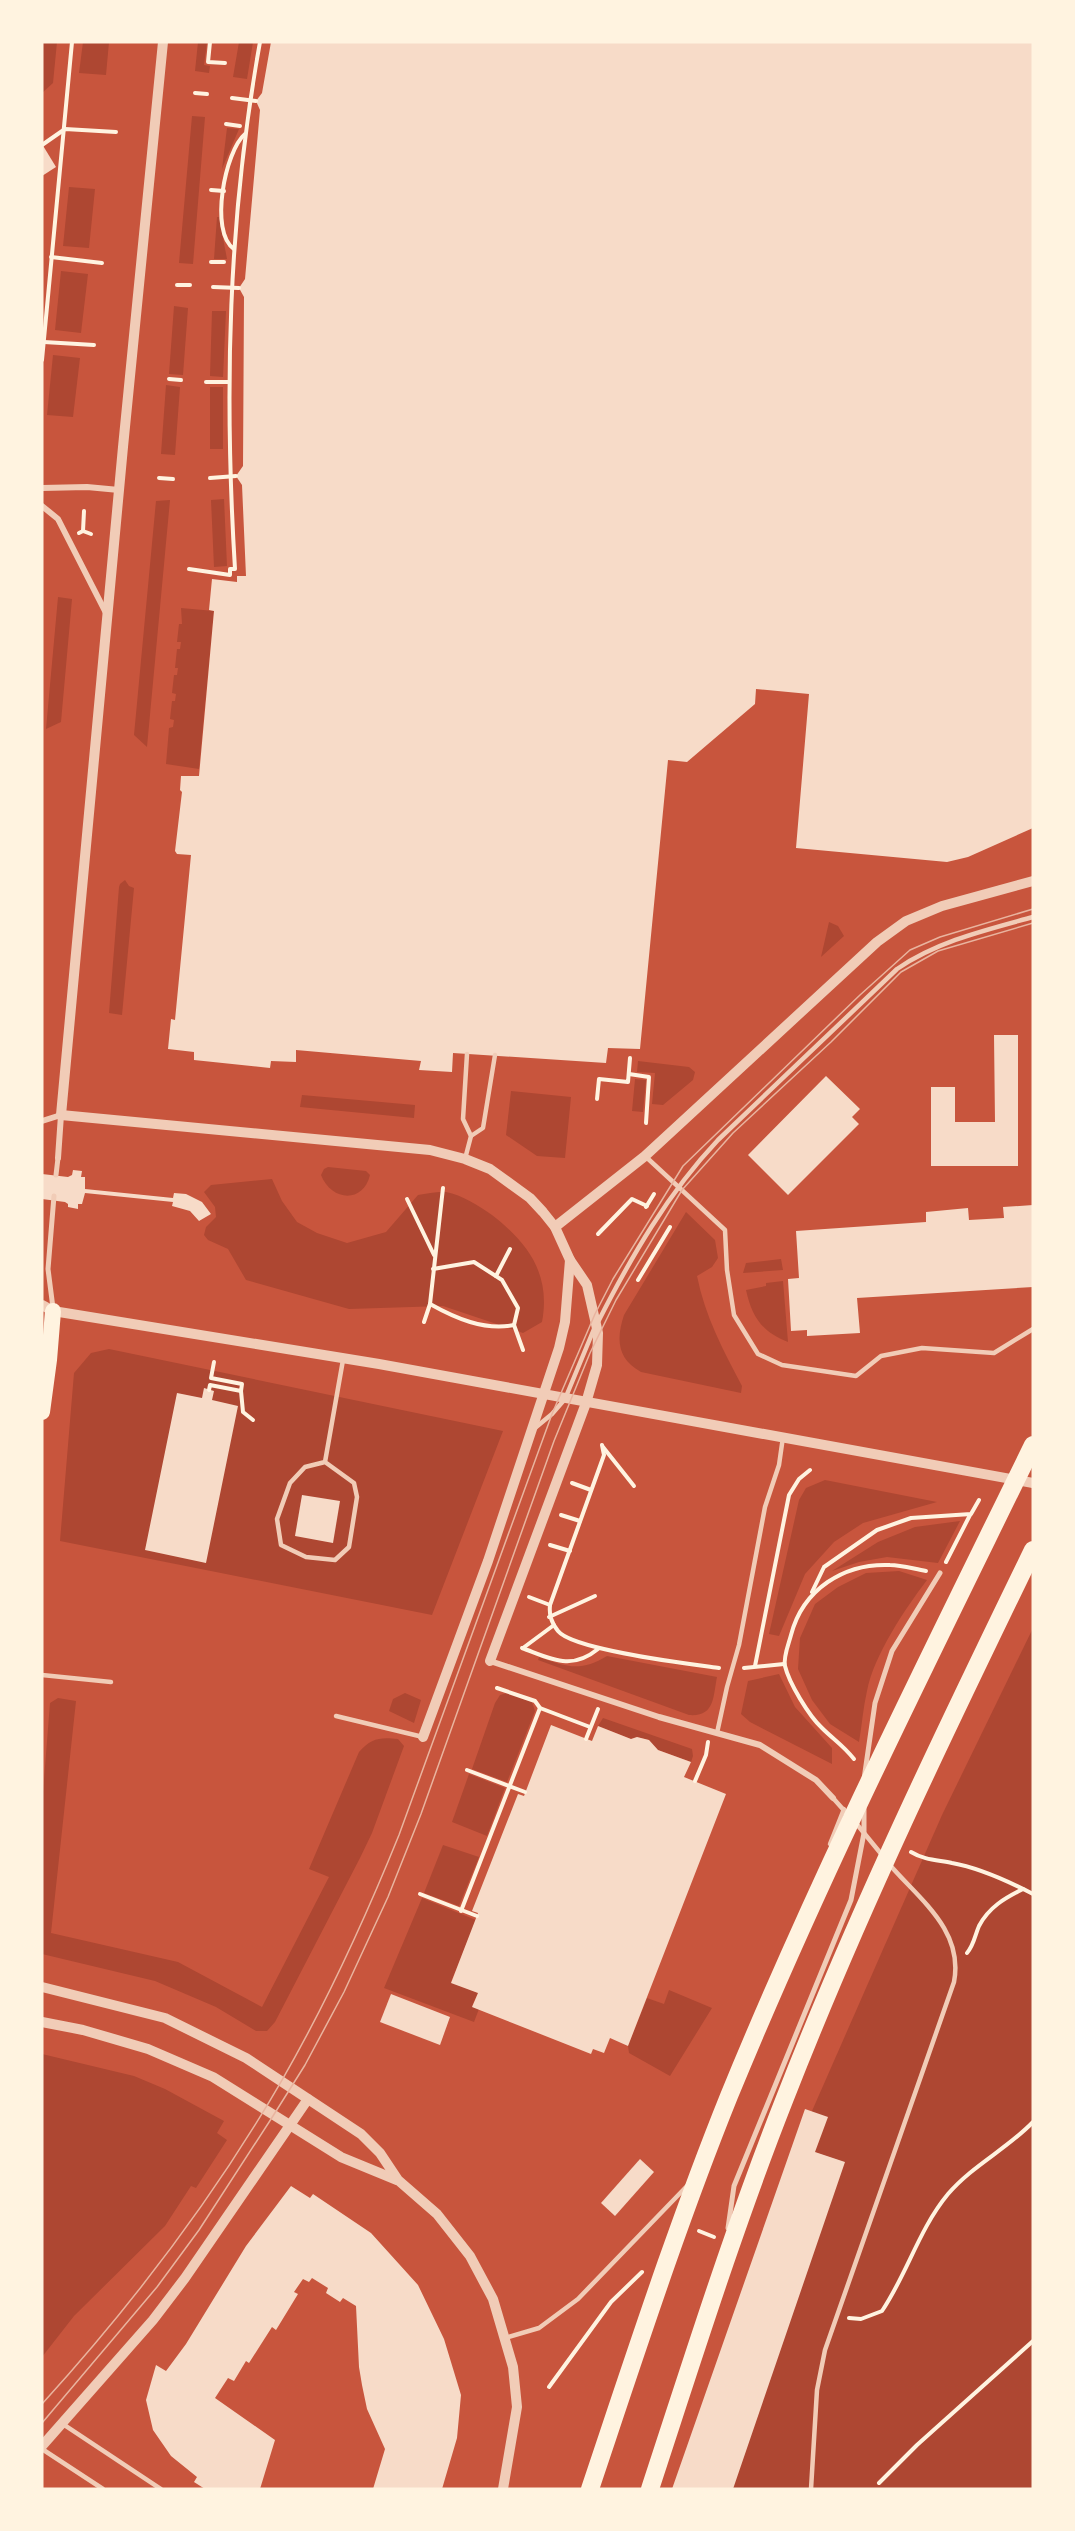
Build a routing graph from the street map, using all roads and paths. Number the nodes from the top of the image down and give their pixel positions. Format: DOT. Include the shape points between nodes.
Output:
graph roads {
  1 [pos="72,42"];
  2 [pos="163,42"];
  3 [pos="210,42"];
  4 [pos="260,42"];
  5 [pos="225,63"];
  6 [pos="195,93"];
  7 [pos="207,94"];
  8 [pos="232,98"];
  9 [pos="250,100"];
  10 [pos="256,101"];
  11 [pos="226,124"];
  12 [pos="240,126"];
  13 [pos="65,129"];
  14 [pos="116,132"];
  15 [pos="246,133"];
  16 [pos="42,145"];
  17 [pos="211,190"];
  18 [pos="224,191"];
  19 [pos="235,249"];
  20 [pos="51,257"];
  21 [pos="211,262"];
  22 [pos="224,262"];
  23 [pos="102,263"];
  24 [pos="177,285"];
  25 [pos="189,285"];
  26 [pos="213,287"];
  27 [pos="231,288"];
  28 [pos="239,288"];
  29 [pos="44,342"];
  30 [pos="94,345"];
  31 [pos="42,360"];
  32 [pos="169,379"];
  33 [pos="181,380"];
  34 [pos="206,382"];
  35 [pos="228,382"];
  36 [pos="229,476"];
  37 [pos="236,476"];
  38 [pos="159,478"];
  39 [pos="210,478"];
  40 [pos="173,479"];
  41 [pos="42,488"];
  42 [pos="119,490"];
  43 [pos="42,506"];
  44 [pos="84,511"];
  45 [pos="83,531"];
  46 [pos="92,534"];
  47 [pos="77,535"];
  48 [pos="189,569"];
  49 [pos="108,616"];
  50 [pos="1033,881"];
  51 [pos="1033,917"];
  52 [pos="467,1054"];
  53 [pos="495,1055"];
  54 [pos="630,1058"];
  55 [pos="628,1074"];
  56 [pos="597,1099"];
  57 [pos="61,1115"];
  58 [pos="42,1121"];
  59 [pos="646,1124"];
  60 [pos="471,1136"];
  61 [pos="645,1156"];
  62 [pos="58,1158"];
  63 [pos="465,1159"];
  64 [pos="56,1175"];
  65 [pos="678,1185"];
  66 [pos="443,1188"];
  67 [pos="54,1196"];
  68 [pos="406,1199"];
  69 [pos="647,1206"];
  70 [pos="673,1222"];
  71 [pos="555,1227"];
  72 [pos="598,1234"];
  73 [pos="510,1249"];
  74 [pos="435,1257"];
  75 [pos="570,1260"];
  76 [pos="433,1269"];
  77 [pos="496,1276"];
  78 [pos="633,1289"];
  79 [pos="430,1304"];
  80 [pos="46,1310"];
  81 [pos="424,1322"];
  82 [pos="597,1324"];
  83 [pos="514,1325"];
  84 [pos="1033,1329"];
  85 [pos="523,1350"];
  86 [pos="343,1358"];
  87 [pos="214,1362"];
  88 [pos="211,1378"];
  89 [pos="241,1391"];
  90 [pos="542,1394"];
  91 [pos="565,1399"];
  92 [pos="586,1403"];
  93 [pos="42,1412"];
  94 [pos="253,1420"];
  95 [pos="530,1435"];
  96 [pos="783,1437"];
  97 [pos="1033,1445"];
  98 [pos="325,1462"];
  99 [pos="810,1470"];
  100 [pos="570,1482"];
  101 [pos="1033,1483"];
  102 [pos="634,1486"];
  103 [pos="591,1490"];
  104 [pos="979,1500"];
  105 [pos="558,1514"];
  106 [pos="971,1514"];
  107 [pos="580,1521"];
  108 [pos="547,1544"];
  109 [pos="1033,1550"];
  110 [pos="570,1551"];
  111 [pos="940,1573"];
  112 [pos="810,1595"];
  113 [pos="526,1596"];
  114 [pos="594,1596"];
  115 [pos="550,1605"];
  116 [pos="549,1617"];
  117 [pos="554,1625"];
  118 [pos="598,1649"];
  119 [pos="490,1661"];
  120 [pos="784,1664"];
  121 [pos="755,1666"];
  122 [pos="732,1671"];
  123 [pos="42,1675"];
  124 [pos="111,1682"];
  125 [pos="497,1688"];
  126 [pos="602,1698"];
  127 [pos="540,1708"];
  128 [pos="336,1716"];
  129 [pos="590,1727"];
  130 [pos="710,1731"];
  131 [pos="717,1733"];
  132 [pos="423,1737"];
  133 [pos="586,1739"];
  134 [pos="467,1770"];
  135 [pos="864,1771"];
  136 [pos="695,1781"];
  137 [pos="509,1786"];
  138 [pos="525,1792"];
  139 [pos="833,1798"];
  140 [pos="844,1809"];
  141 [pos="864,1833"];
  142 [pos="828,1849"];
  143 [pos="917,1856"];
  144 [pos="1024,1889"];
  145 [pos="420,1894"];
  146 [pos="1033,1894"];
  147 [pos="461,1911"];
  148 [pos="477,1916"];
  149 [pos="797,1921"];
  150 [pos="956,1967"];
  151 [pos="42,1987"];
  152 [pos="42,2022"];
  153 [pos="308,2099"];
  154 [pos="1033,2122"];
  155 [pos="289,2127"];
  156 [pos="398,2180"];
  157 [pos="698,2230"];
  158 [pos="726,2242"];
  159 [pos="650,2264"];
  160 [pos="837,2316"];
  161 [pos="505,2338"];
  162 [pos="1033,2341"];
  163 [pos="549,2386"];
  164 [pos="61,2423"];
  165 [pos="42,2448"];
  166 [pos="650,2466"];
  167 [pos="879,2483"];
  168 [pos="103,2489"];
  169 [pos="161,2489"];
  170 [pos="503,2489"];
  171 [pos="590,2489"];
  172 [pos="650,2489"];
  173 [pos="811,2489"];
  1 -- 13 [label="path"];
  2 -- 42 [label="street"];
  3 -- 5 [label="path" via="208,62"];
  4 -- 9 [label="path"];
  6 -- 7 [label="path"];
  8 -- 9 [label="path"];
  9 -- 10 [label="path"];
  9 -- 15 [label="path"];
  11 -- 12 [label="path"];
  13 -- 14 [label="path"];
  13 -- 16 [label="path"];
  13 -- 20 [label="path"];
  15 -- 18 [label="path" via="232,151"];
  15 -- 19 [label="path"];
  17 -- 18 [label="path"];
  18 -- 19 [label="path" via="226,238"];
  19 -- 27 [label="path"];
  20 -- 23 [label="path"];
  20 -- 29 [label="path"];
  21 -- 22 [label="path"];
  24 -- 25 [label="path"];
  26 -- 27 [label="path"];
  27 -- 28 [label="path"];
  27 -- 35 [label="path"];
  29 -- 30 [label="path"];
  29 -- 31 [label="path"];
  32 -- 33 [label="path"];
  34 -- 35 [label="path"];
  35 -- 36 [label="path"];
  36 -- 37 [label="path"];
  36 -- 39 [label="path"];
  36 -- 48 [label="path" via="235,569 230,569 230,575"];
  38 -- 40 [label="path"];
  41 -- 42 [label="street"];
  42 -- 49 [label="street"];
  43 -- 49 [label="street" via="58,519"];
  44 -- 45 [label="path"];
  45 -- 46 [label="path"];
  45 -- 47 [label="path"];
  49 -- 57 [label="street"];
  50 -- 61 [label="street" via="942,906 906,921 877,942"];
  51 -- 65 [label="lane" via="946,942 897,969 718,1140"];
  52 -- 60 [label="lane" via="463,1119"];
  53 -- 60 [label="lane" via="483,1128"];
  54 -- 55 [label="path"];
  55 -- 56 [label="path" via="628,1082 599,1079"];
  55 -- 59 [label="path" via="649,1077"];
  57 -- 58 [label="street"];
  57 -- 62 [label="street"];
  57 -- 63 [label="street" via="420,1149"];
  60 -- 63 [label="lane"];
  61 -- 65 [label="lane"];
  61 -- 71 [label="street"];
  62 -- 64 [label="street"];
  63 -- 71 [label="street" via="510,1182"];
  65 -- 82 [label="lane"];
  65 -- 84 [label="lane" via="725,1230 734,1315 758,1354 782,1365 856,1376 882,1356 922,1348 994,1353"];
  66 -- 74 [label="path"];
  67 -- 80 [label="street"];
  68 -- 74 [label="path"];
  69 -- 72 [label="path" via="632,1199"];
  70 -- 78 [label="path"];
  71 -- 75 [label="street"];
  73 -- 77 [label="path"];
  74 -- 76 [label="path"];
  75 -- 82 [label="street" via="587,1285"];
  75 -- 90 [label="street" via="565,1322"];
  76 -- 77 [label="path" via="474,1262"];
  76 -- 79 [label="path"];
  77 -- 83 [label="path" via="518,1308"];
  79 -- 81 [label="path"];
  79 -- 83 [label="path" via="479,1326"];
  80 -- 86 [label="street"];
  80 -- 93 [label="highway" via="50,1360"];
  82 -- 91 [label="lane"];
  82 -- 92 [label="street" via="597,1365"];
  83 -- 85 [label="path"];
  86 -- 90 [label="street"];
  86 -- 98 [label="lane"];
  87 -- 88 [label="path"];
  88 -- 89 [label="path" via="242,1384"];
  88 -- 89 [label="path" via="209,1387"];
  89 -- 94 [label="path" via="243,1412"];
  90 -- 91 [label="street"];
  90 -- 95 [label="street"];
  91 -- 92 [label="street"];
  91 -- 95 [label="lane"];
  92 -- 96 [label="street"];
  92 -- 119 [label="street"];
  95 -- 132 [label="street"];
  96 -- 101 [label="street"];
  96 -- 122 [label="lane"];
  97 -- 171 [label="highway" via="851,1818 729,2098"];
  98 -- 98 [label="lane" via="354,1483 357,1497 349,1547 335,1560 306,1557 281,1545 277,1519 290,1484 305,1467"];
  99 -- 121 [label="path" via="789,1496"];
  100 -- 103 [label="path"];
  102 -- 103 [label="path" via="602,1445 604,1455"];
  103 -- 107 [label="path"];
  104 -- 106 [label="path"];
  105 -- 107 [label="path"];
  106 -- 111 [label="path"];
  106 -- 112 [label="path" via="910,1518 877,1530 824,1567"];
  107 -- 110 [label="path"];
  108 -- 110 [label="path"];
  109 -- 172 [label="highway" via="891,1845 822,2007 743,2209"];
  110 -- 115 [label="path"];
  111 -- 112 [label="path" via="892,1565 865,1566 827,1581"];
  111 -- 135 [label="street" via="892,1651 875,1703"];
  112 -- 120 [label="path" via="795,1619"];
  113 -- 115 [label="path"];
  114 -- 116 [label="path"];
  115 -- 116 [label="path"];
  116 -- 117 [label="path"];
  117 -- 118 [label="path" via="559,1633"];
  117 -- 118 [label="path" via="522,1648 572,1663"];
  118 -- 122 [label="path"];
  119 -- 126 [label="street"];
  120 -- 121 [label="path"];
  120 -- 135 [label="path" via="820,1727 841,1743"];
  121 -- 122 [label="path"];
  122 -- 131 [label="lane"];
  123 -- 124 [label="lane"];
  125 -- 127 [label="path" via="535,1701"];
  126 -- 129 [label="path"];
  126 -- 130 [label="street"];
  127 -- 129 [label="path"];
  127 -- 137 [label="path"];
  128 -- 132 [label="lane"];
  129 -- 133 [label="path"];
  130 -- 131 [label="street"];
  130 -- 136 [label="path" via="706,1755"];
  131 -- 139 [label="street" via="760,1745 781,1756 816,1780"];
  134 -- 137 [label="path"];
  135 -- 141 [label="street"];
  137 -- 138 [label="path"];
  137 -- 147 [label="path"];
  139 -- 140 [label="lane"];
  140 -- 141 [label="lane"];
  140 -- 142 [label="lane"];
  141 -- 150 [label="lane" via="942,1923 953,1945"];
  141 -- 158 [label="street" via="851,1900 734,2186"];
  143 -- 144 [label="path" via="953,1863"];
  144 -- 146 [label="path"];
  144 -- 150 [label="path" via="992,1908"];
  145 -- 147 [label="path"];
  147 -- 148 [label="path"];
  149 -- 161 [label="lane" via="687,2186 578,2299 539,2328"];
  150 -- 160 [label="lane"];
  151 -- 153 [label="street" via="165,2018 232,2050"];
  152 -- 155 [label="street" via="148,2049 213,2077"];
  153 -- 155 [label="street"];
  153 -- 156 [label="street" via="361,2134"];
  154 -- 160 [label="path" via="974,2168 948,2195 924,2231 882,2311 861,2319"];
  155 -- 156 [label="street" via="340,2157"];
  155 -- 164 [label="street" via="172,2295"];
  156 -- 161 [label="street" via="437,2214 470,2256 494,2299"];
  157 -- 158 [label="path"];
  158 -- 166 [label="street"];
  159 -- 163 [label="path" via="611,2302"];
  160 -- 173 [label="lane" via="817,2390"];
  161 -- 170 [label="street" via="517,2407"];
  162 -- 167 [label="path"];
  164 -- 165 [label="street"];
  164 -- 169 [label="lane"];
  165 -- 168 [label="lane"];
}
